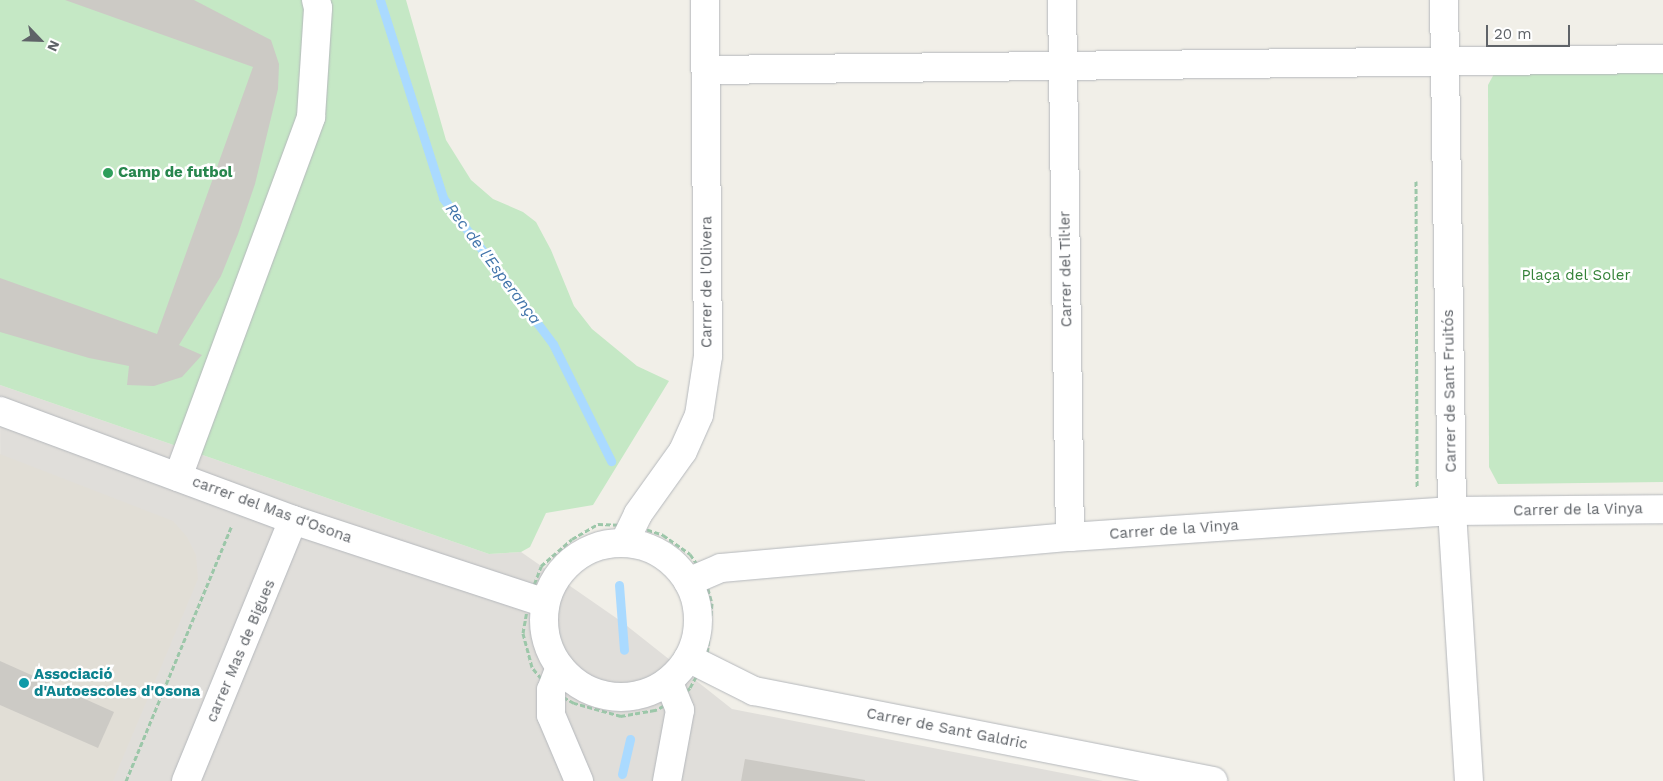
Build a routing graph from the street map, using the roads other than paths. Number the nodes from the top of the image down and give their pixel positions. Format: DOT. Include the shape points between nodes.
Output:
graph roads {
  1 [pos="316,0"];
  2 [pos="705,0"];
  3 [pos="1062,0"];
  4 [pos="1444,0"];
  5 [pos="1663,59"];
  6 [pos="1445,62"];
  7 [pos="1063,65"];
  8 [pos="706,70"];
  9 [pos="0,411"];
  10 [pos="178,477"];
  11 [pos="1663,509"];
  12 [pos="1452,511"];
  13 [pos="293,520"];
  14 [pos="628,534"];
  15 [pos="1070,537"];
  16 [pos="696,578"];
  17 [pos="537,600"];
  18 [pos="696,663"];
  19 [pos="555,679"];
  20 [pos="673,690"];
  21 [pos="186,781"];
  22 [pos="579,781"];
  23 [pos="667,781"];
  24 [pos="1213,781"];
  25 [pos="1469,781"];
  1 -- 10 [label="street" via="311,117"];
  2 -- 8 [label="street, Carrer de l'Olivera"];
  3 -- 7 [label="street, Carrer del Til·ler"];
  4 -- 6 [label="street, Carrer de Sant Fruitós"];
  5 -- 6 [label="street"];
  6 -- 7 [label="street"];
  6 -- 12 [label="street, Carrer de Sant Fruitós"];
  7 -- 8 [label="street"];
  7 -- 15 [label="street, Carrer del Til·ler"];
  8 -- 14 [label="street, Carrer de l'Olivera" via="708,356 700,407 684,451"];
  9 -- 10 [label="street, carrer del Mas d'Osona"];
  10 -- 13 [label="street, carrer del Mas d'Osona"];
  11 -- 12 [label="street, Carrer de la Vinya"];
  12 -- 15 [label="street, Carrer de la Vinya"];
  12 -- 25 [label="street, Carrer de Sant Fruitós"];
  13 -- 17 [label="street, carrer del Mas d'Osona"];
  13 -- 21 [label="street, carrer Mas de Bigues"];
  14 -- 16 [label="street"];
  14 -- 17 [label="street" via="574,559"];
  15 -- 16 [label="street, Carrer de la Vinya" via="721,568"];
  16 -- 18 [label="street"];
  17 -- 19 [label="street"];
  18 -- 20 [label="street"];
  18 -- 24 [label="street, Carrer de Sant Galdric" via="754,691"];
  19 -- 20 [label="street" via="618,698"];
  19 -- 22 [label="street" via="551,715"];
  20 -- 23 [label="street" via="680,710"];
}
